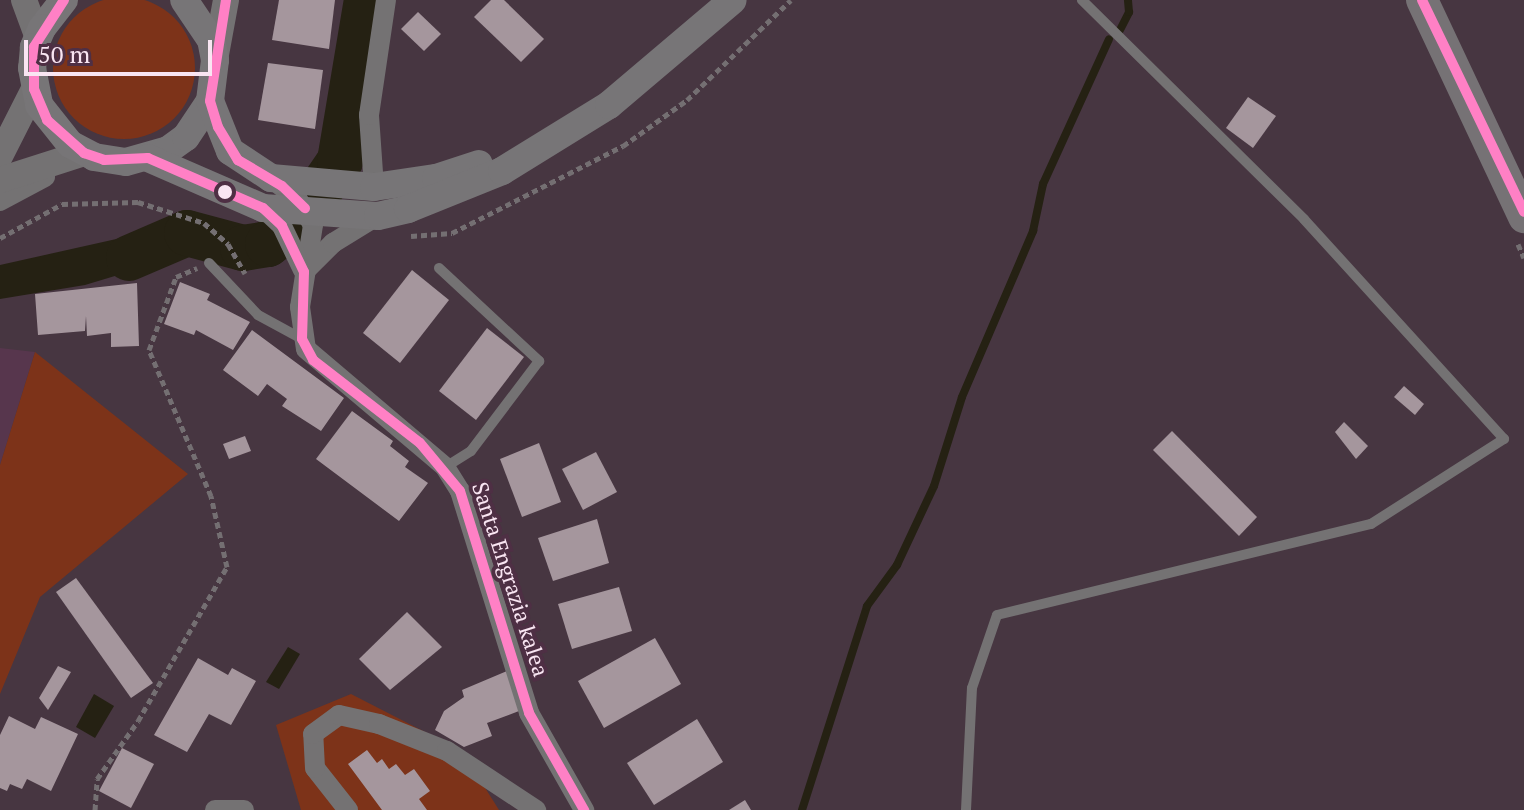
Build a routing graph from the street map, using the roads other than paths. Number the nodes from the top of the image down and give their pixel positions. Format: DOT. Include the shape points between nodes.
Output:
graph roads {
  1 [pos="24,0"];
  2 [pos="64,0"];
  3 [pos="184,0"];
  4 [pos="226,0"];
  5 [pos="386,0"];
  6 [pos="714,0"];
  7 [pos="733,0"];
  8 [pos="1082,0"];
  9 [pos="1422,0"];
  10 [pos="38,38"];
  11 [pos="215,60"];
  12 [pos="34,89"];
  13 [pos="210,101"];
  14 [pos="0,156"];
  15 [pos="94,156"];
  16 [pos="148,158"];
  17 [pos="265,175"];
  18 [pos="0,180"];
  19 [pos="364,186"];
  20 [pos="0,201"];
  21 [pos="255,206"];
  22 [pos="1521,209"];
  23 [pos="378,216"];
  24 [pos="311,220"];
  25 [pos="209,263"];
  26 [pos="439,268"];
  27 [pos="304,272"];
  28 [pos="302,339"];
  29 [pos="445,467"];
  30 [pos="215,810"];
  31 [pos="244,810"];
  32 [pos="348,810"];
  33 [pos="536,810"];
  34 [pos="584,810"];
  35 [pos="966,810"];
  1 -- 10 [label="street"];
  2 -- 10 [label="main road"];
  3 -- 11 [label="main road" via="203,21"];
  4 -- 11 [label="street"];
  5 -- 19 [label="street"];
  6 -- 19 [label="main road" via="600,95 496,159 436,178"];
  7 -- 23 [label="main road" via="609,105 502,171 442,198"];
  8 -- 35 [label="lane" via="1304,219 1504,439 1371,524 997,615 972,688"];
  9 -- 22 [label="main road"];
  10 -- 12 [label="main road"];
  11 -- 13 [label="main road"];
  12 -- 14 [label="street"];
  12 -- 15 [label="main road" via="52,126"];
  13 -- 16 [label="main road" via="186,137"];
  13 -- 17 [label="main road" via="230,151"];
  15 -- 16 [label="main road"];
  15 -- 18 [label="street"];
  15 -- 20 [label="street"];
  16 -- 21 [label="main road"];
  17 -- 19 [label="main road"];
  17 -- 24 [label="street"];
  21 -- 24 [label="main road"];
  21 -- 27 [label="street" via="297,248"];
  23 -- 24 [label="main road"];
  23 -- 27 [label="street" via="333,243"];
  24 -- 27 [label="street"];
  25 -- 28 [label="lane" via="258,315"];
  26 -- 29 [label="lane" via="539,361 471,451"];
  27 -- 28 [label="street"];
  28 -- 29 [label="street, Santa Engrazia kalea" via="313,360"];
  29 -- 34 [label="street, Santa Engrazia kalea" via="460,491 529,713"];
  30 -- 31 [label="street"];
  32 -- 33 [label="street" via="315,768 313,734 339,715 379,724 447,751"];
}
